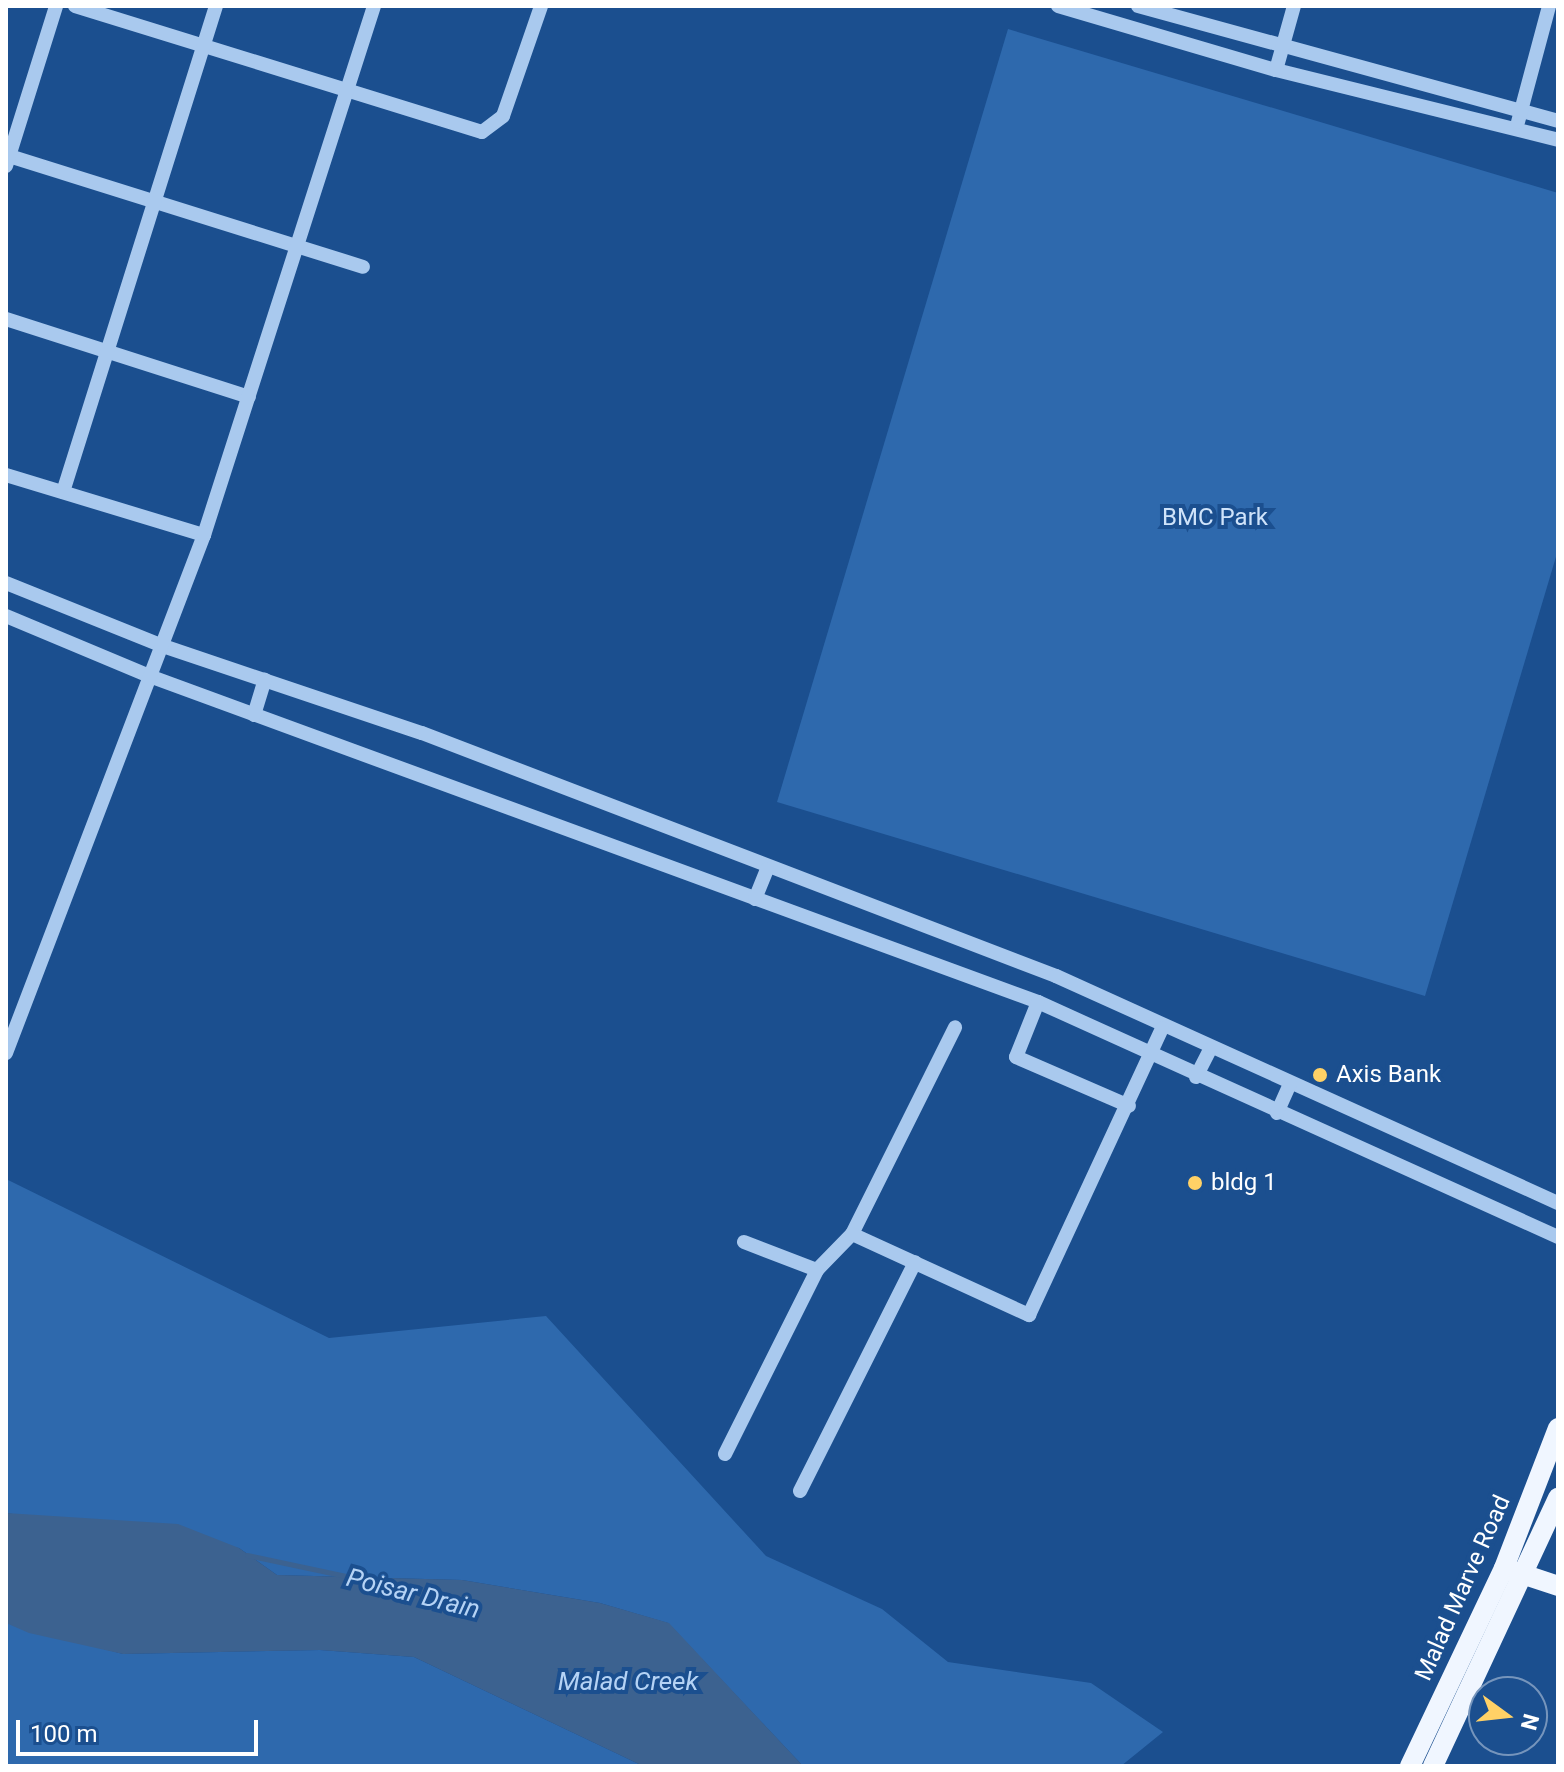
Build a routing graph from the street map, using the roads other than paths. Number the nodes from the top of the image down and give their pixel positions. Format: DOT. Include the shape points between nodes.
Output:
graph roads {
  1 [pos="56,6"];
  2 [pos="75,6"];
  3 [pos="216,6"];
  4 [pos="374,6"];
  5 [pos="541,6"];
  6 [pos="1058,6"];
  7 [pos="1138,6"];
  8 [pos="1294,6"];
  9 [pos="1549,6"];
  10 [pos="204,46"];
  11 [pos="1282,51"];
  12 [pos="1276,70"];
  13 [pos="347,91"];
  14 [pos="1521,112"];
  15 [pos="1558,121"];
  16 [pos="1516,131"];
  17 [pos="1558,140"];
  18 [pos="7,159"];
  19 [pos="155,202"];
  20 [pos="297,247"];
  21 [pos="363,267"];
  22 [pos="6,319"];
  23 [pos="107,351"];
  24 [pos="249,397"];
  25 [pos="6,475"];
  26 [pos="63,492"];
  27 [pos="204,535"];
  28 [pos="6,583"];
  29 [pos="6,616"];
  30 [pos="163,646"];
  31 [pos="152,677"];
  32 [pos="265,680"];
  33 [pos="254,715"];
  34 [pos="767,869"];
  35 [pos="755,899"];
  36 [pos="1038,1002"];
  37 [pos="955,1027"];
  38 [pos="1162,1028"];
  39 [pos="1210,1049"];
  40 [pos="6,1053"];
  41 [pos="1151,1056"];
  42 [pos="1196,1077"];
  43 [pos="1290,1084"];
  44 [pos="1129,1106"];
  45 [pos="1277,1113"];
  46 [pos="1558,1203"];
  47 [pos="852,1234"];
  48 [pos="1558,1237"];
  49 [pos="744,1242"];
  50 [pos="915,1262"];
  51 [pos="817,1270"];
  52 [pos="1558,1428"];
  53 [pos="725,1454"];
  54 [pos="800,1491"];
  55 [pos="1558,1498"];
  56 [pos="1516,1537"];
  57 [pos="1538,1543"];
  58 [pos="1558,1552"];
  59 [pos="1514,1571"];
  60 [pos="1558,1586"];
  61 [pos="1410,1766"];
  62 [pos="1433,1766"];
  1 -- 18 [label="street"];
  2 -- 10 [label="street"];
  3 -- 10 [label="street"];
  4 -- 13 [label="street"];
  5 -- 13 [label="street" via="503,116 482,132"];
  6 -- 12 [label="street"];
  7 -- 11 [label="street"];
  8 -- 11 [label="street"];
  9 -- 14 [label="street"];
  10 -- 13 [label="street"];
  10 -- 19 [label="street"];
  11 -- 12 [label="street"];
  11 -- 14 [label="street"];
  12 -- 16 [label="street"];
  13 -- 20 [label="street"];
  14 -- 15 [label="street"];
  14 -- 16 [label="street"];
  16 -- 17 [label="street"];
  18 -- 19 [label="street"];
  19 -- 20 [label="street"];
  19 -- 23 [label="street"];
  20 -- 21 [label="street"];
  20 -- 24 [label="street"];
  22 -- 23 [label="street"];
  23 -- 24 [label="street"];
  23 -- 26 [label="street"];
  24 -- 27 [label="street"];
  25 -- 26 [label="street"];
  26 -- 27 [label="street"];
  27 -- 30 [label="street"];
  28 -- 30 [label="street"];
  29 -- 31 [label="street"];
  30 -- 31 [label="street"];
  30 -- 32 [label="street"];
  31 -- 33 [label="street"];
  31 -- 40 [label="street"];
  32 -- 33 [label="street"];
  32 -- 34 [label="street" via="422,733"];
  33 -- 35 [label="street"];
  34 -- 35 [label="street"];
  34 -- 38 [label="street" via="1056,976"];
  35 -- 36 [label="street"];
  36 -- 41 [label="street"];
  36 -- 44 [label="street" via="1016,1057"];
  37 -- 47 [label="street"];
  38 -- 39 [label="street"];
  38 -- 41 [label="street"];
  39 -- 42 [label="street"];
  39 -- 43 [label="street"];
  41 -- 42 [label="street"];
  41 -- 44 [label="street"];
  42 -- 45 [label="street"];
  43 -- 45 [label="street"];
  43 -- 46 [label="street"];
  44 -- 50 [label="street" via="1029,1315"];
  45 -- 48 [label="street"];
  47 -- 50 [label="street"];
  47 -- 51 [label="street"];
  49 -- 51 [label="street"];
  50 -- 54 [label="street"];
  51 -- 53 [label="street"];
  52 -- 56 [label="main road, Malad Marve Road"];
  55 -- 57 [label="main road, Malad Marve Road"];
  56 -- 57 [label="main road"];
  56 -- 59 [label="main road, Malad Marve Road"];
  57 -- 58 [label="main road"];
  57 -- 59 [label="main road, Malad Marve Road"];
  59 -- 60 [label="main road"];
  59 -- 61 [label="main road, Malad Marve Road"];
  59 -- 62 [label="main road, Malad Marve Road"];
}
